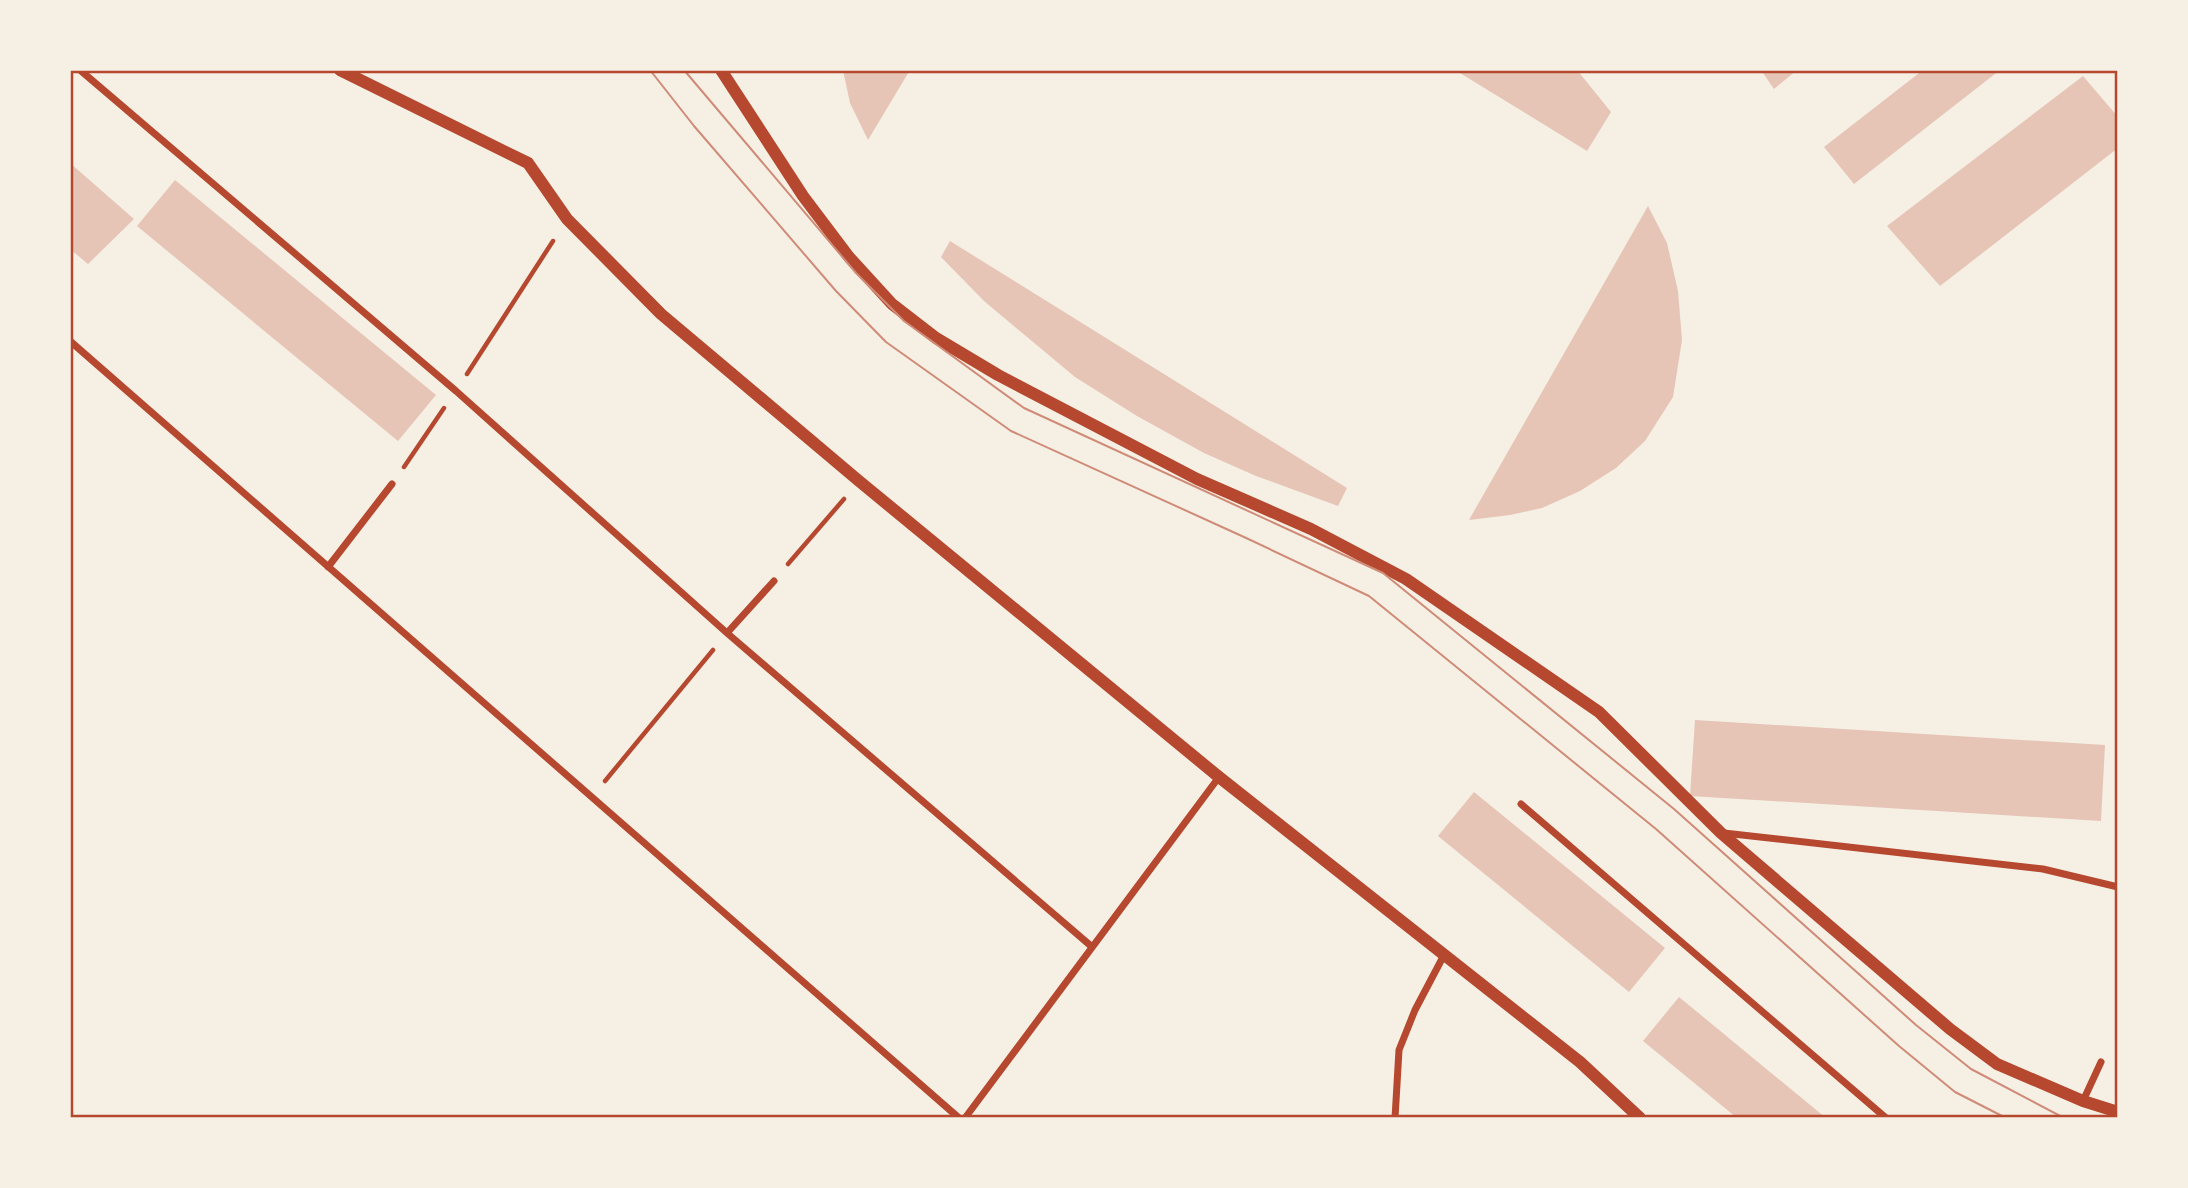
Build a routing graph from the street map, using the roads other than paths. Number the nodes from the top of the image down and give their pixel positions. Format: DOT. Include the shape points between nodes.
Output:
graph roads {
  1 [pos="80,70"];
  2 [pos="340,70"];
  3 [pos="721,70"];
  4 [pos="70,341"];
  5 [pos="392,484"];
  6 [pos="328,567"];
  7 [pos="774,581"];
  8 [pos="727,633"];
  9 [pos="1219,777"];
  10 [pos="1521,804"];
  11 [pos="1721,832"];
  12 [pos="2118,887"];
  13 [pos="1091,946"];
  14 [pos="1444,955"];
  15 [pos="2101,1062"];
  16 [pos="2083,1101"];
  17 [pos="2118,1112"];
  18 [pos="959,1118"];
  19 [pos="965,1118"];
  20 [pos="1395,1118"];
  21 [pos="1640,1118"];
  22 [pos="1886,1118"];
  1 -- 8 [label="street" via="456,391"];
  2 -- 9 [label="street" via="528,163 567,219 661,314"];
  3 -- 11 [label="street" via="803,196 849,257 892,304 936,338 1197,479 1311,529 1406,579 1599,712"];
  4 -- 6 [label="street"];
  5 -- 6 [label="street"];
  6 -- 18 [label="street"];
  7 -- 8 [label="street"];
  8 -- 13 [label="street"];
  9 -- 13 [label="street"];
  9 -- 14 [label="street"];
  10 -- 22 [label="street"];
  11 -- 12 [label="street" via="2043,869"];
  11 -- 16 [label="street" via="1997,1064"];
  13 -- 19 [label="street"];
  14 -- 20 [label="street" via="1399,1050"];
  14 -- 21 [label="street" via="1580,1062"];
  15 -- 16 [label="street"];
  16 -- 17 [label="street"];
}
